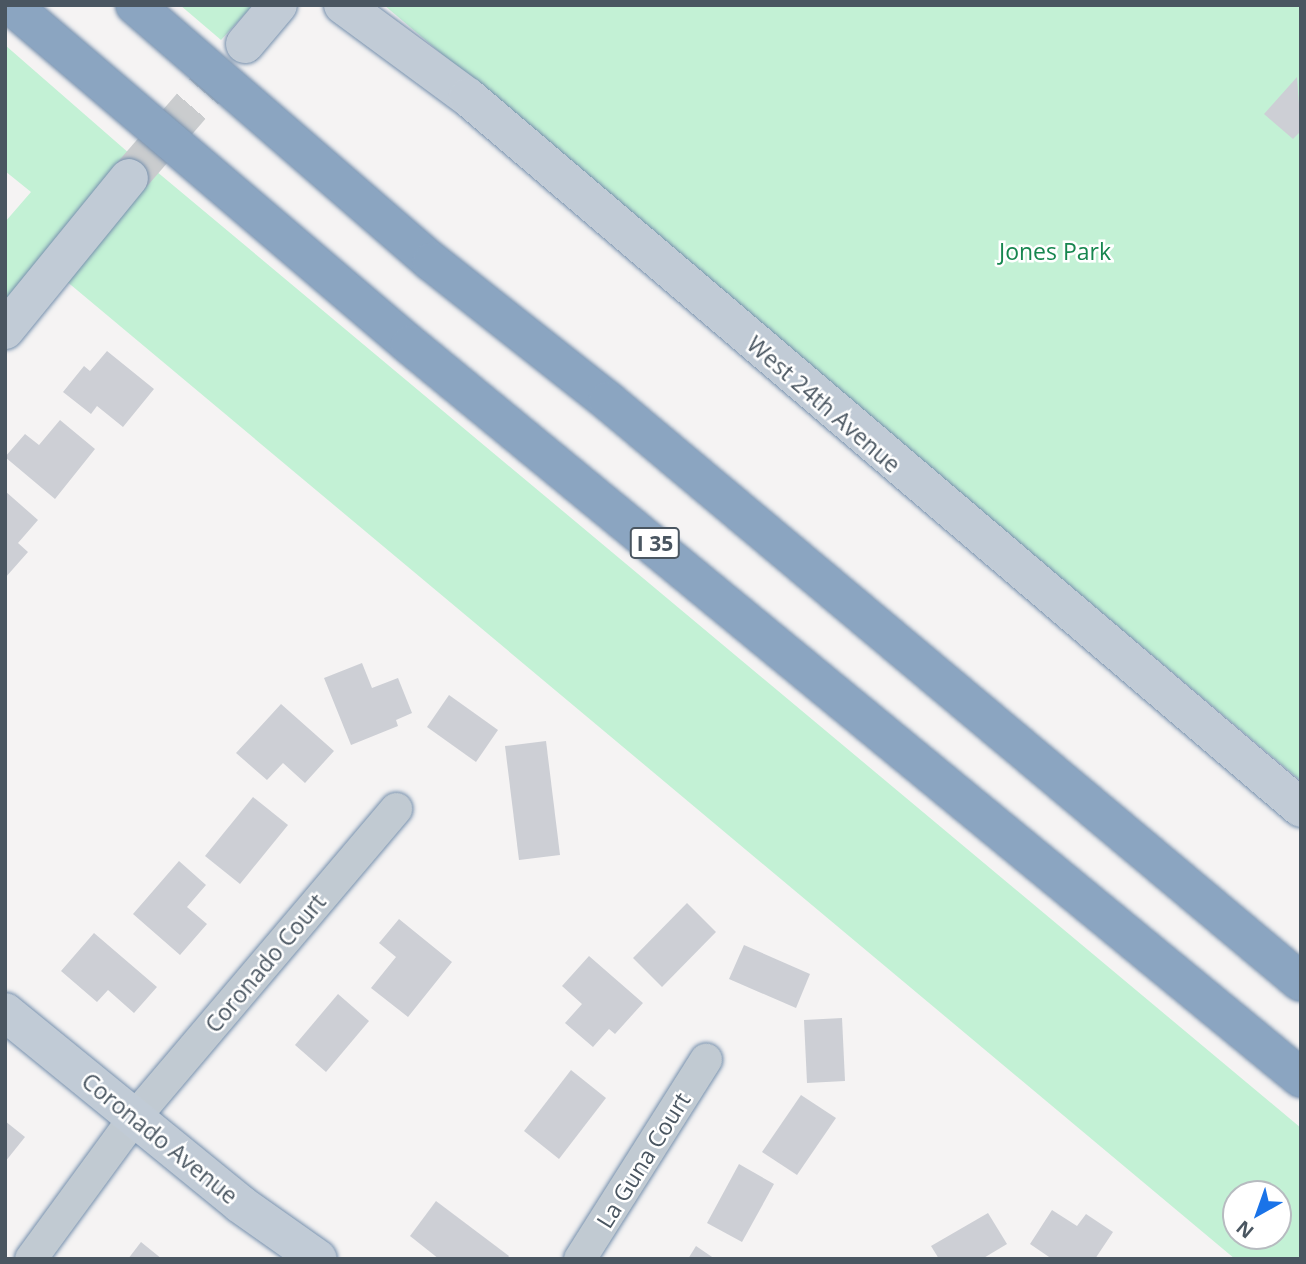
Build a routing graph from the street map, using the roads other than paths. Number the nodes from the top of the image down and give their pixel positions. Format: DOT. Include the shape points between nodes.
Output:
graph roads {
  1 [pos="11,5"];
  2 [pos="135,5"];
  3 [pos="278,5"];
  4 [pos="342,5"];
  5 [pos="245,44"];
  6 [pos="129,178"];
  7 [pos="5,330"];
  8 [pos="1301,808"];
  9 [pos="396,809"];
  10 [pos="1301,982"];
  11 [pos="5,1012"];
  12 [pos="706,1060"];
  13 [pos="1301,1078"];
  14 [pos="135,1117"];
  15 [pos="31,1259"];
  16 [pos="318,1259"];
  17 [pos="580,1259"];
  1 -- 13 [label="highway, I 35" via="348,294"];
  2 -- 10 [label="highway" via="432,262 608,401"];
  3 -- 5 [label="street"];
  4 -- 8 [label="street, West 24th Avenue" via="468,97"];
  6 -- 7 [label="street"];
  9 -- 14 [label="street, Coronado Court"];
  11 -- 14 [label="street, Coronado Avenue"];
  12 -- 17 [label="street, La Guna Court"];
  14 -- 15 [label="street, Coronado Court"];
  14 -- 16 [label="street, Coronado Avenue" via="240,1203"];
}
